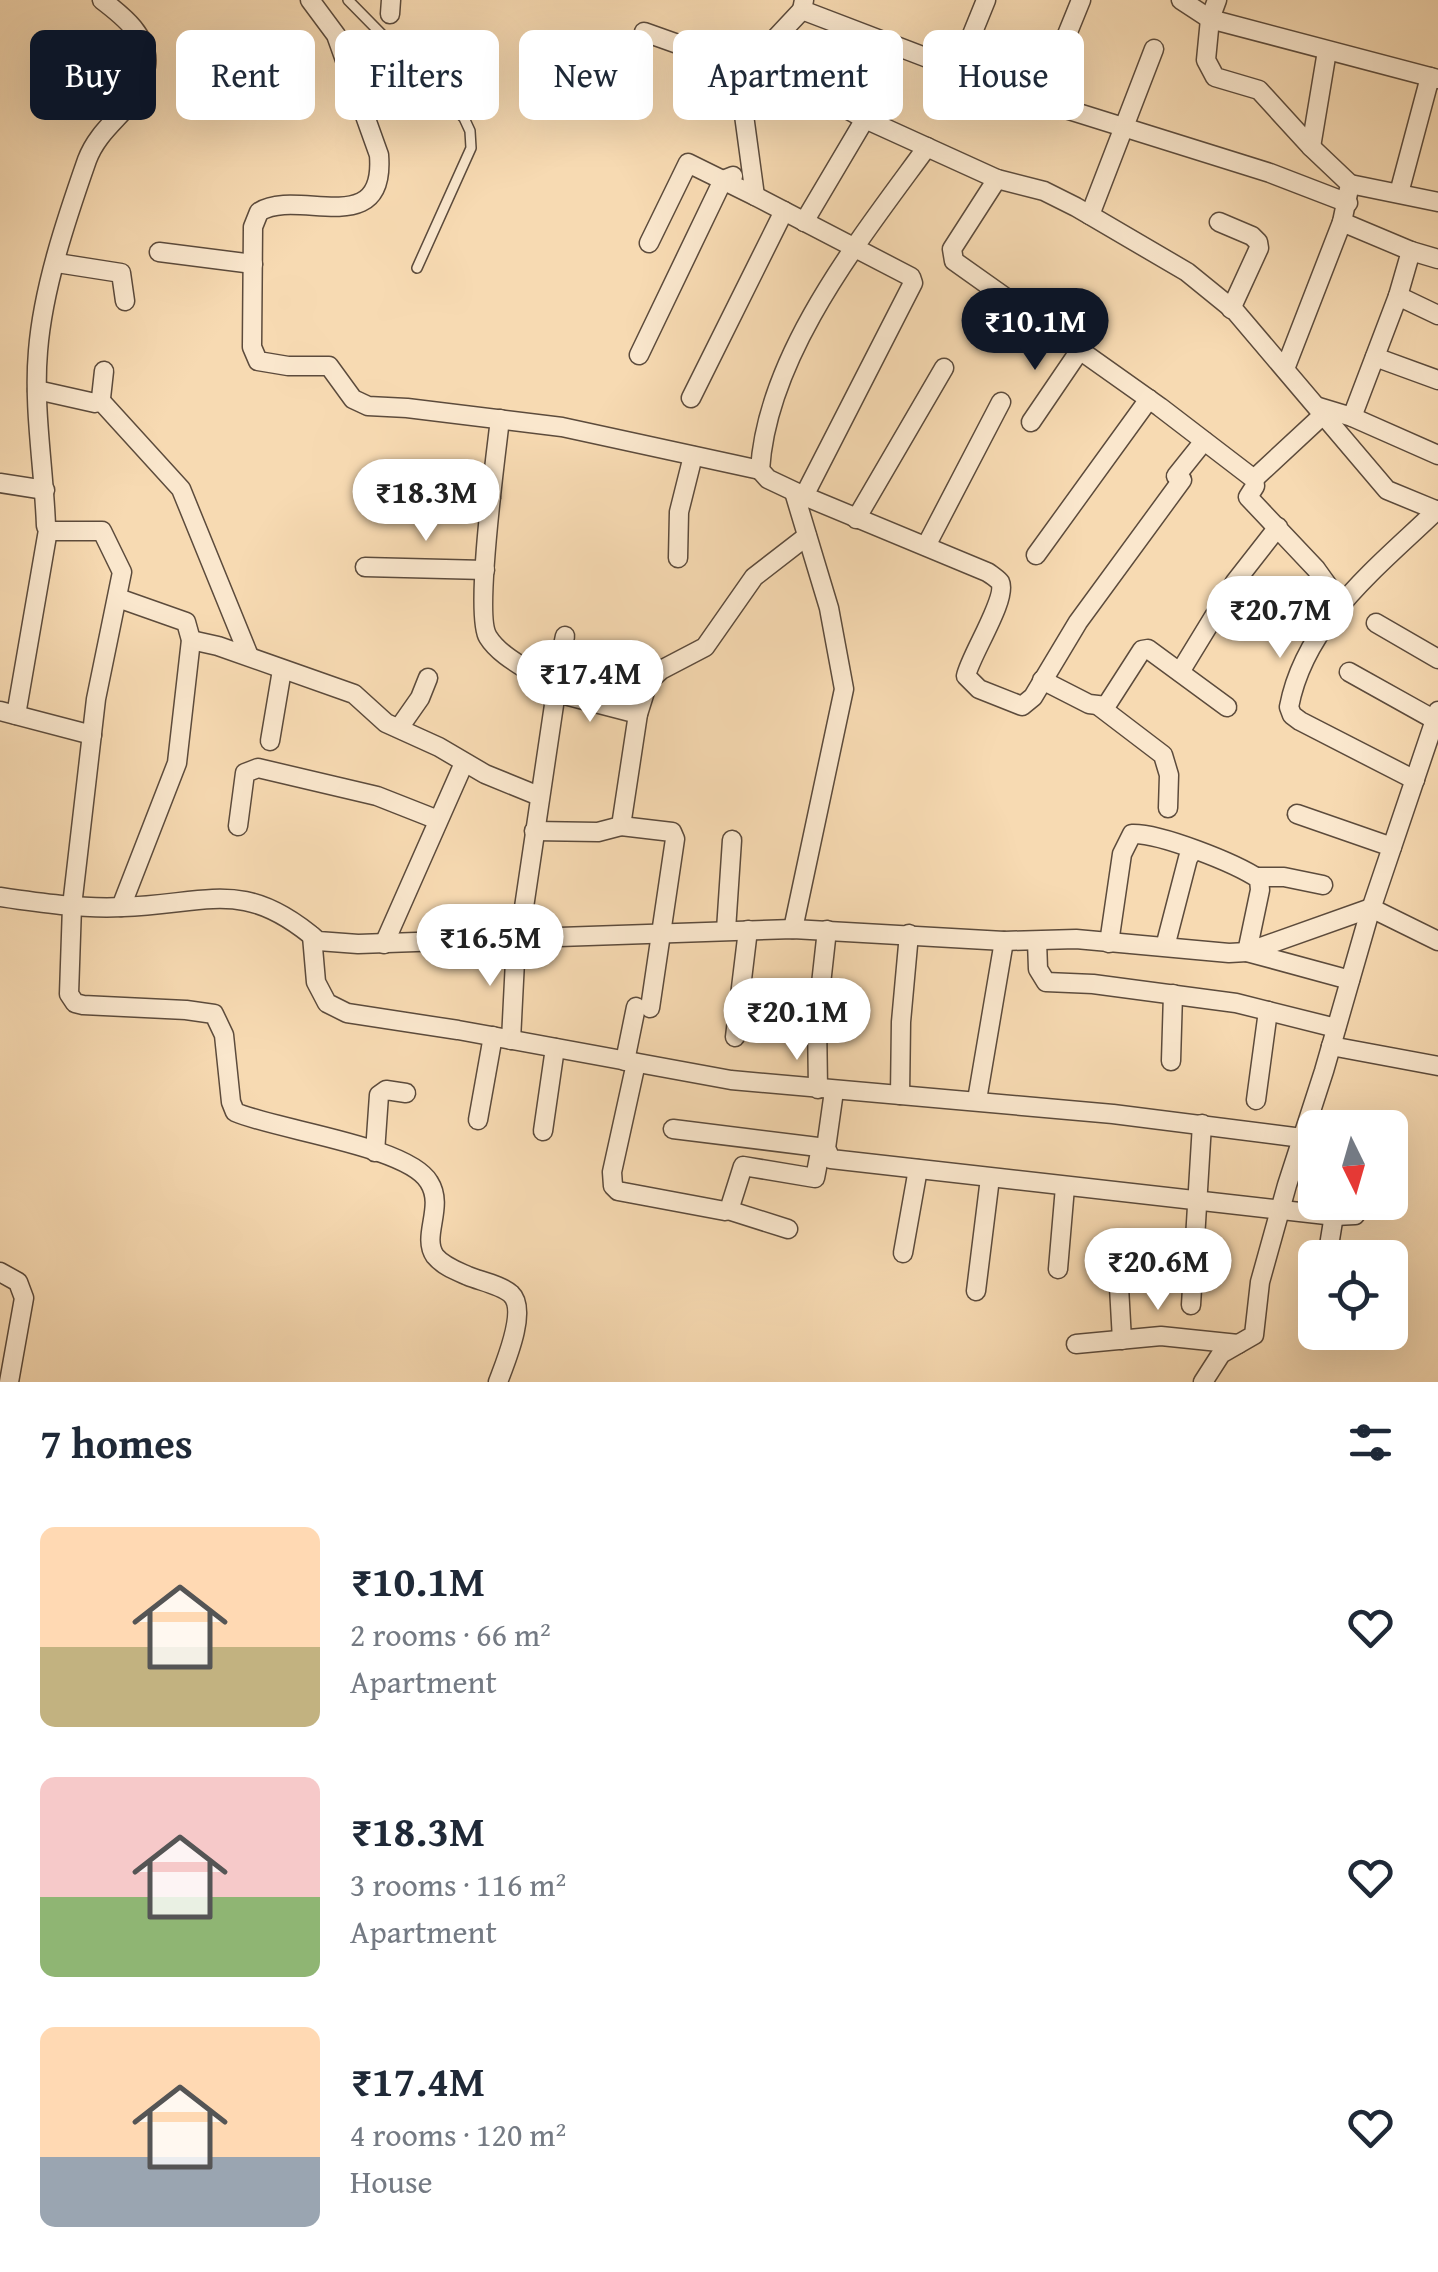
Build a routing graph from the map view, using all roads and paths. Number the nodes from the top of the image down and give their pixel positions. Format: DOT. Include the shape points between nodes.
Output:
graph roads {
  1 [pos="102,0"];
  2 [pos="310,0"];
  3 [pos="348,0"];
  4 [pos="986,0"];
  5 [pos="1082,0"];
  6 [pos="1181,0"];
  7 [pos="1216,0"];
  8 [pos="803,5"];
  9 [pos="1210,19"];
  10 [pos="782,30"];
  11 [pos="974,30"];
  12 [pos="1070,30"];
  13 [pos="1154,50"];
  14 [pos="1326,50"];
  15 [pos="923,55"];
  16 [pos="1434,78"];
  17 [pos="1084,116"];
  18 [pos="745,120"];
  19 [pos="865,120"];
  20 [pos="1124,129"];
  21 [pos="927,147"];
  22 [pos="1311,148"];
  23 [pos="751,168"];
  24 [pos="996,179"];
  25 [pos="724,180"];
  26 [pos="1349,193"];
  27 [pos="1399,193"];
  28 [pos="755,196"];
  29 [pos="1438,202"];
  30 [pos="784,212"];
  31 [pos="1090,215"];
  32 [pos="804,222"];
  33 [pos="1219,222"];
  34 [pos="1342,222"];
  35 [pos="649,243"];
  36 [pos="855,250"];
  37 [pos="1411,250"];
  38 [pos="159,252"];
  39 [pos="1438,259"];
  40 [pos="57,263"];
  41 [pos="253,264"];
  42 [pos="417,268"];
  43 [pos="1398,296"];
  44 [pos="125,301"];
  45 [pos="1231,309"];
  46 [pos="1438,315"];
  47 [pos="1080,350"];
  48 [pos="639,355"];
  49 [pos="1374,356"];
  50 [pos="944,368"];
  51 [pos="1285,369"];
  52 [pos="104,372"];
  53 [pos="1438,380"];
  54 [pos="37,390"];
  55 [pos="691,398"];
  56 [pos="1149,399"];
  57 [pos="100,400"];
  58 [pos="1001,402"];
  59 [pos="1321,410"];
  60 [pos="1352,417"];
  61 [pos="500,420"];
  62 [pos="1032,422"];
  63 [pos="1204,441"];
  64 [pos="1438,454"];
  65 [pos="693,456"];
  66 [pos="760,470"];
  67 [pos="1254,479"];
  68 [pos="379,481"];
  69 [pos="0,482"];
  70 [pos="45,490"];
  71 [pos="799,494"];
  72 [pos="491,497"];
  73 [pos="1438,511"];
  74 [pos="856,519"];
  75 [pos="1278,526"];
  76 [pos="48,530"];
  77 [pos="807,536"];
  78 [pos="926,546"];
  79 [pos="1036,555"];
  80 [pos="678,558"];
  81 [pos="365,566"];
  82 [pos="485,570"];
  83 [pos="118,598"];
  84 [pos="1341,604"];
  85 [pos="1376,624"];
  86 [pos="564,636"];
  87 [pos="191,640"];
  88 [pos="249,656"];
  89 [pos="1438,659"];
  90 [pos="282,670"];
  91 [pos="1180,672"];
  92 [pos="1348,672"];
  93 [pos="428,678"];
  94 [pos="1042,680"];
  95 [pos="553,692"];
  96 [pos="1100,706"];
  97 [pos="1227,707"];
  98 [pos="8,713"];
  99 [pos="638,714"];
  100 [pos="1436,715"];
  101 [pos="398,728"];
  102 [pos="92,735"];
  103 [pos="270,741"];
  104 [pos="464,763"];
  105 [pos="1414,780"];
  106 [pos="538,796"];
  107 [pos="1168,808"];
  108 [pos="1297,814"];
  109 [pos="438,820"];
  110 [pos="238,826"];
  111 [pos="621,826"];
  112 [pos="534,830"];
  113 [pos="732,840"];
  114 [pos="1392,848"];
  115 [pos="1194,850"];
  116 [pos="1258,876"];
  117 [pos="1323,885"];
  118 [pos="0,896"];
  119 [pos="72,906"];
  120 [pos="121,908"];
  121 [pos="1371,908"];
  122 [pos="792,929"];
  123 [pos="726,930"];
  124 [pos="748,930"];
  125 [pos="827,930"];
  126 [pos="663,932"];
  127 [pos="909,934"];
  128 [pos="312,936"];
  129 [pos="518,941"];
  130 [pos="1004,941"];
  131 [pos="1037,942"];
  132 [pos="1438,942"];
  133 [pos="1109,943"];
  134 [pos="1166,943"];
  135 [pos="384,944"];
  136 [pos="1246,952"];
  137 [pos="1350,980"];
  138 [pos="1173,994"];
  139 [pos="1268,1011"];
  140 [pos="735,1037"];
  141 [pos="1334,1037"];
  142 [pos="502,1038"];
  143 [pos="555,1048"];
  144 [pos="1172,1061"];
  145 [pos="631,1062"];
  146 [pos="1438,1066"];
  147 [pos="826,1090"];
  148 [pos="406,1093"];
  149 [pos="900,1095"];
  150 [pos="977,1100"];
  151 [pos="1256,1100"];
  152 [pos="1311,1110"];
  153 [pos="478,1120"];
  154 [pos="1202,1124"];
  155 [pos="673,1129"];
  156 [pos="543,1131"];
  157 [pos="1298,1137"];
  158 [pos="824,1147"];
  159 [pos="1298,1151"];
  160 [pos="375,1152"];
  161 [pos="918,1169"];
  162 [pos="990,1178"];
  163 [pos="1065,1187"];
  164 [pos="1196,1200"];
  165 [pos="728,1210"];
  166 [pos="1280,1210"];
  167 [pos="1298,1212"];
  168 [pos="788,1229"];
  169 [pos="903,1254"];
  170 [pos="1058,1269"];
  171 [pos="1118,1269"];
  172 [pos="0,1272"];
  173 [pos="976,1291"];
  174 [pos="1191,1305"];
  175 [pos="1122,1340"];
  176 [pos="1076,1344"];
  177 [pos="1238,1344"];
  178 [pos="8,1382"];
  179 [pos="498,1382"];
  180 [pos="1203,1382"];
  1 -- 40 [label="street" via="141,38 146,70 137,97 94,141"];
  2 -- 41 [label="street" via="336,36 380,172 372,192 356,204 261,210 253,227"];
  3 -- 42 [label="lane" via="470,131 472,148"];
  4 -- 11 [label="street"];
  5 -- 12 [label="street"];
  6 -- 9 [label="street"];
  7 -- 9 [label="street"];
  8 -- 10 [label="street"];
  8 -- 15 [label="street"];
  9 -- 14 [label="street"];
  9 -- 22 [label="street" via="1206,60 1215,77 1259,90"];
  13 -- 20 [label="street"];
  14 -- 16 [label="street"];
  14 -- 22 [label="street"];
  16 -- 27 [label="street"];
  17 -- 20 [label="street"];
  18 -- 23 [label="street"];
  19 -- 21 [label="street"];
  19 -- 32 [label="street"];
  20 -- 26 [label="street"];
  20 -- 31 [label="street"];
  21 -- 24 [label="street"];
  21 -- 36 [label="street"];
  22 -- 26 [label="street"];
  23 -- 25 [label="street"];
  23 -- 28 [label="street"];
  24 -- 31 [label="street" via="1044,191"];
  24 -- 47 [label="street" via="952,249 954,261"];
  25 -- 28 [label="street"];
  25 -- 35 [label="street" via="688,164"];
  25 -- 48 [label="street"];
  26 -- 27 [label="street"];
  26 -- 34 [label="street"];
  27 -- 29 [label="street"];
  28 -- 30 [label="street"];
  30 -- 32 [label="street"];
  30 -- 55 [label="street"];
  31 -- 45 [label="street" via="1187,272"];
  32 -- 36 [label="street"];
  33 -- 45 [label="street" via="1258,242"];
  34 -- 37 [label="street"];
  34 -- 51 [label="street"];
  36 -- 66 [label="street" via="778,384"];
  36 -- 71 [label="street" via="913,283"];
  37 -- 39 [label="street"];
  37 -- 43 [label="street"];
  38 -- 41 [label="street"];
  40 -- 44 [label="street" via="121,273"];
  40 -- 54 [label="street" via="40,328"];
  41 -- 61 [label="street" via="252,347 258,361 329,366 353,400 368,406"];
  43 -- 46 [label="street"];
  43 -- 49 [label="street"];
  45 -- 51 [label="street"];
  47 -- 56 [label="street"];
  47 -- 62 [label="street"];
  49 -- 53 [label="street"];
  49 -- 60 [label="street"];
  50 -- 74 [label="street"];
  51 -- 59 [label="street"];
  52 -- 57 [label="street"];
  54 -- 57 [label="street" via="80,402"];
  54 -- 70 [label="street"];
  56 -- 63 [label="street"];
  56 -- 79 [label="street"];
  57 -- 88 [label="street" via="181,489"];
  58 -- 78 [label="street"];
  59 -- 60 [label="street"];
  59 -- 67 [label="street"];
  59 -- 73 [label="street" via="1387,490"];
  60 -- 64 [label="street"];
  61 -- 65 [label="street"];
  61 -- 72 [label="street"];
  63 -- 67 [label="street"];
  63 -- 94 [label="street"];
  65 -- 66 [label="street"];
  65 -- 80 [label="street" via="679,512"];
  66 -- 71 [label="street"];
  67 -- 75 [label="street" via="1248,497"];
  68 -- 72 [label="street"];
  69 -- 70 [label="street"];
  70 -- 76 [label="street"];
  71 -- 74 [label="street"];
  71 -- 77 [label="street"];
  72 -- 82 [label="street"];
  73 -- 84 [label="street"];
  74 -- 78 [label="street"];
  75 -- 84 [label="street"];
  75 -- 91 [label="street"];
  76 -- 83 [label="street" via="102,531 122,572"];
  76 -- 98 [label="street"];
  77 -- 99 [label="street" via="754,577 705,647 655,674"];
  77 -- 122 [label="street" via="844,689"];
  78 -- 94 [label="street" via="987,572 1002,586 968,680 1022,706"];
  81 -- 82 [label="street"];
  82 -- 95 [label="street" via="486,635"];
  83 -- 87 [label="street" via="186,622"];
  83 -- 102 [label="street"];
  84 -- 105 [label="street" via="1314,642 1290,711"];
  85 -- 89 [label="street"];
  86 -- 95 [label="street"];
  87 -- 88 [label="street"];
  87 -- 120 [label="street" via="177,764"];
  88 -- 90 [label="street"];
  90 -- 101 [label="street" via="354,694"];
  90 -- 103 [label="street"];
  91 -- 96 [label="street" via="1142,650 1110,703"];
  91 -- 97 [label="street"];
  92 -- 100 [label="street"];
  93 -- 101 [label="street"];
  94 -- 96 [label="street"];
  95 -- 99 [label="street"];
  95 -- 106 [label="street"];
  96 -- 107 [label="street" via="1163,755"];
  98 -- 102 [label="street"];
  99 -- 111 [label="street"];
  100 -- 105 [label="street"];
  101 -- 104 [label="street"];
  102 -- 119 [label="street"];
  104 -- 106 [label="street"];
  104 -- 109 [label="street"];
  105 -- 114 [label="street"];
  106 -- 112 [label="street"];
  108 -- 114 [label="street"];
  109 -- 110 [label="street" via="377,796 258,768 246,772"];
  109 -- 135 [label="street"];
  111 -- 112 [label="street"];
  111 -- 126 [label="street" via="672,832 675,839"];
  112 -- 129 [label="street"];
  113 -- 123 [label="street"];
  114 -- 121 [label="street"];
  115 -- 116 [label="street"];
  115 -- 133 [label="street" via="1132,834 1122,854"];
  115 -- 134 [label="street"];
  116 -- 117 [label="street"];
  116 -- 136 [label="street"];
  118 -- 119 [label="street"];
  119 -- 120 [label="street"];
  119 -- 160 [label="street" via="73,1002 216,1015 235,1112"];
  120 -- 128 [label="street" via="236,899 284,914"];
  121 -- 132 [label="street"];
  121 -- 136 [label="street"];
  121 -- 137 [label="street"];
  122 -- 124 [label="street"];
  122 -- 125 [label="street"];
  123 -- 124 [label="street"];
  123 -- 126 [label="street"];
  124 -- 140 [label="street"];
  125 -- 127 [label="street"];
  125 -- 147 [label="street" via="817,1020"];
  126 -- 129 [label="street"];
  126 -- 145 [label="street"];
  127 -- 130 [label="street"];
  127 -- 149 [label="street"];
  128 -- 135 [label="street"];
  128 -- 142 [label="street" via="316,982 336,1010"];
  129 -- 135 [label="street"];
  129 -- 142 [label="street"];
  130 -- 131 [label="street"];
  130 -- 150 [label="street"];
  131 -- 133 [label="street"];
  131 -- 138 [label="street" via="1046,982"];
  133 -- 136 [label="street"];
  136 -- 137 [label="street"];
  137 -- 141 [label="street"];
  138 -- 139 [label="street"];
  138 -- 144 [label="street"];
  139 -- 141 [label="street"];
  139 -- 151 [label="street"];
  141 -- 146 [label="street"];
  141 -- 152 [label="street"];
  142 -- 143 [label="street"];
  142 -- 153 [label="street"];
  143 -- 145 [label="street"];
  143 -- 156 [label="street"];
  145 -- 147 [label="street"];
  145 -- 165 [label="street" via="612,1172 616,1189"];
  147 -- 149 [label="street"];
  147 -- 158 [label="street"];
  148 -- 160 [label="street" via="379,1094"];
  149 -- 150 [label="street"];
  150 -- 154 [label="street"];
  154 -- 157 [label="street"];
  154 -- 164 [label="street"];
  155 -- 158 [label="street"];
  158 -- 161 [label="street" via="831,1159"];
  158 -- 165 [label="street" via="816,1178 740,1168"];
  159 -- 166 [label="street"];
  160 -- 179 [label="street" via="428,1179 437,1204 430,1244 438,1259 514,1298 516,1324"];
  161 -- 162 [label="street"];
  161 -- 169 [label="street"];
  162 -- 163 [label="street"];
  162 -- 173 [label="street"];
  163 -- 164 [label="street"];
  163 -- 170 [label="street"];
  164 -- 166 [label="street"];
  164 -- 174 [label="street"];
  165 -- 168 [label="street"];
  166 -- 167 [label="street"];
  166 -- 177 [label="street" via="1254,1335"];
  171 -- 175 [label="street"];
  172 -- 178 [label="street" via="18,1282 24,1298"];
  175 -- 176 [label="street"];
  175 -- 177 [label="street" via="1176,1336"];
  177 -- 180 [label="street" via="1221,1354"];
}
